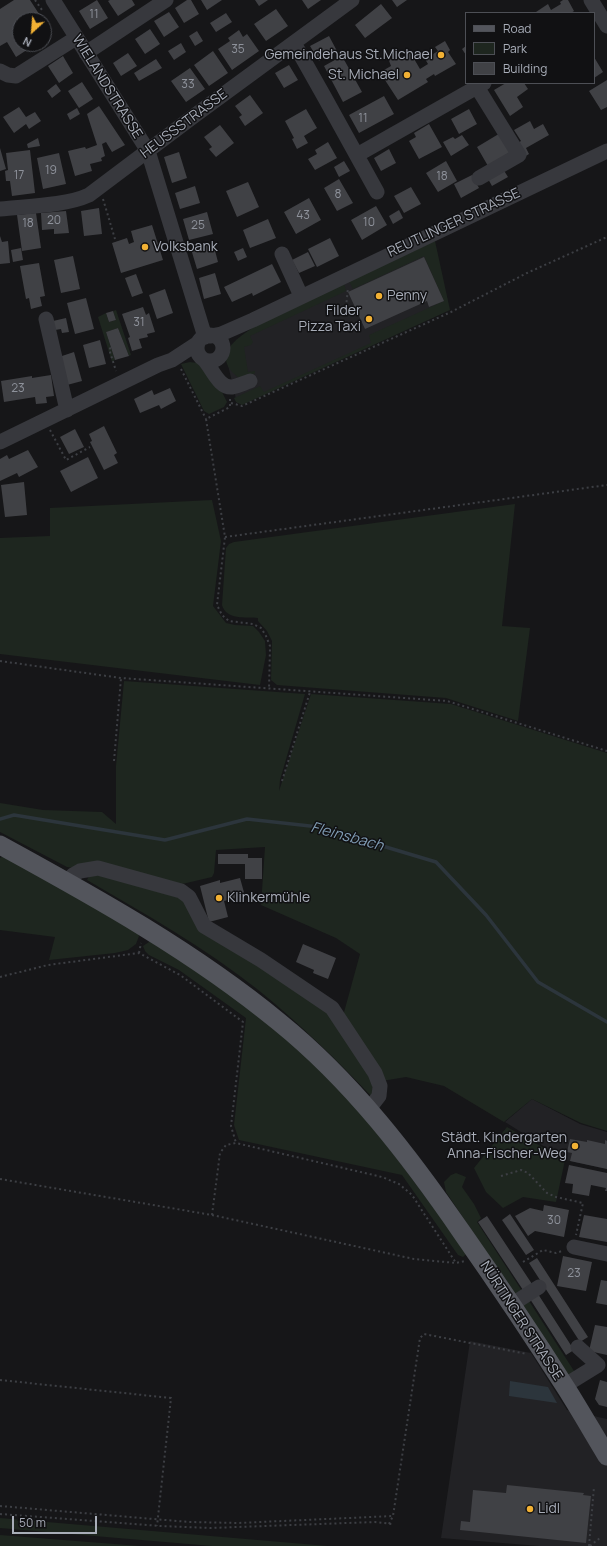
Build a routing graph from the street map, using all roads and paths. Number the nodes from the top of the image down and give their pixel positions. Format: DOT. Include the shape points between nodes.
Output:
graph roads {
  1 [pos="35,0"];
  2 [pos="53,0"];
  3 [pos="166,0"];
  4 [pos="352,0"];
  5 [pos="591,0"];
  6 [pos="42,10"];
  7 [pos="600,19"];
  8 [pos="76,38"];
  9 [pos="294,43"];
  10 [pos="86,53"];
  11 [pos="0,71"];
  12 [pos="481,85"];
  13 [pos="148,151"];
  14 [pos="607,151"];
  15 [pos="357,155"];
  16 [pos="479,178"];
  17 [pos="100,188"];
  18 [pos="376,192"];
  19 [pos="0,208"];
  20 [pos="607,237"];
  21 [pos="115,239"];
  22 [pos="282,254"];
  23 [pos="301,296"];
  24 [pos="46,318"];
  25 [pos="252,320"];
  26 [pos="205,338"];
  27 [pos="111,348"];
  28 [pos="222,353"];
  29 [pos="202,359"];
  30 [pos="172,360"];
  31 [pos="120,384"];
  32 [pos="238,384"];
  33 [pos="231,403"];
  34 [pos="67,410"];
  35 [pos="206,419"];
  36 [pos="45,421"];
  37 [pos="0,442"];
  38 [pos="90,447"];
  39 [pos="607,485"];
  40 [pos="225,537"];
  41 [pos="0,661"];
  42 [pos="121,678"];
  43 [pos="269,689"];
  44 [pos="310,692"];
  45 [pos="607,751"];
  46 [pos="114,761"];
  47 [pos="282,781"];
  48 [pos="0,845"];
  49 [pos="66,882"];
  50 [pos="0,977"];
  51 [pos="369,1109"];
  52 [pos="236,1143"];
  53 [pos="501,1176"];
  54 [pos="0,1179"];
  55 [pos="212,1215"];
  56 [pos="574,1247"];
  57 [pos="607,1254"];
  58 [pos="480,1258"];
  59 [pos="523,1262"];
  60 [pos="456,1263"];
  61 [pos="539,1287"];
  62 [pos="511,1305"];
  63 [pos="578,1347"];
  64 [pos="527,1354"];
  65 [pos="602,1366"];
  66 [pos="0,1380"];
  67 [pos="564,1386"];
  68 [pos="607,1456"];
  69 [pos="594,1487"];
  70 [pos="0,1506"];
  71 [pos="0,1514"];
  72 [pos="393,1516"];
  73 [pos="158,1519"];
  74 [pos="157,1526"];
  75 [pos="601,1537"];
  76 [pos="590,1546"];
  1 -- 6 [label="path"];
  2 -- 8 [label="street, WIELANDSTRASSE"];
  3 -- 10 [label="street"];
  4 -- 9 [label="street, HEUSSSTRASSE"];
  5 -- 7 [label="street"];
  8 -- 10 [label="street, WIELANDSTRASSE"];
  8 -- 11 [label="street" via="16,76"];
  9 -- 13 [label="street, HEUSSSTRASSE"];
  9 -- 15 [label="street"];
  10 -- 13 [label="street, WIELANDSTRASSE"];
  12 -- 15 [label="street"];
  12 -- 16 [label="street" via="519,155"];
  13 -- 17 [label="street, HEUSSSTRASSE"];
  13 -- 26 [label="street, WIELANDSTRASSE"];
  14 -- 23 [label="street, REUTLINGER STRASSE"];
  15 -- 18 [label="street"];
  17 -- 19 [label="street, HEUSSSTRASSE" via="80,200"];
  17 -- 21 [label="path"];
  20 -- 33 [label="path" via="527,273 452,312 242,406"];
  22 -- 23 [label="street"];
  23 -- 25 [label="street, REUTLINGER STRASSE"];
  24 -- 34 [label="street"];
  25 -- 26 [label="street, REUTLINGER STRASSE"];
  25 -- 28 [label="street, REUTLINGER STRASSE" via="230,338"];
  26 -- 28 [label="street" via="219,339"];
  26 -- 29 [label="street" via="197,351"];
  26 -- 30 [label="street, REUTLINGER STRASSE"];
  27 -- 31 [label="path" via="109,349"];
  28 -- 29 [label="street" via="211,361"];
  28 -- 32 [label="street" via="220,361 223,370 230,380"];
  29 -- 30 [label="street, REUTLINGER STRASSE" via="195,357"];
  29 -- 32 [label="street" via="222,384"];
  30 -- 31 [label="street, REUTLINGER STRASSE"];
  30 -- 35 [label="path" via="179,366"];
  31 -- 34 [label="street, REUTLINGER STRASSE"];
  32 -- 33 [label="path" via="227,391"];
  33 -- 35 [label="path" via="230,407"];
  34 -- 36 [label="street, REUTLINGER STRASSE"];
  35 -- 40 [label="path"];
  36 -- 37 [label="street, REUTLINGER STRASSE"];
  36 -- 38 [label="path" via="66,460"];
  39 -- 40 [label="path"];
  40 -- 43 [label="path" via="217,605 229,621 253,624 261,628 266,636 270,646"];
  41 -- 42 [label="path"];
  42 -- 43 [label="path"];
  42 -- 46 [label="path"];
  43 -- 44 [label="path"];
  44 -- 45 [label="path" via="447,701"];
  44 -- 47 [label="path"];
  48 -- 49 [label="main road, NÜRTINGER STRASSE"];
  49 -- 51 [label="main road, NÜRTINGER STRASSE" via="148,929 223,979 286,1027"];
  49 -- 51 [label="street" via="80,871 98,868 181,891 189,897 204,926 261,960 332,1008 375,1073 380,1086 379,1096"];
  50 -- 52 [label="path" via="48,965 139,953 180,975 243,1022 231,1126"];
  51 -- 58 [label="main road, NÜRTINGER STRASSE" via="431,1188"];
  52 -- 55 [label="path" via="226,1145 220,1153"];
  52 -- 60 [label="path" via="382,1177 399,1184 412,1195"];
  53 -- 56 [label="path" via="521,1170 528,1173 547,1193 584,1203"];
  54 -- 55 [label="path"];
  55 -- 60 [label="path" via="414,1259"];
  56 -- 57 [label="street"];
  56 -- 59 [label="path" via="556,1253 543,1250"];
  58 -- 60 [label="path"];
  58 -- 62 [label="main road, NÜRTINGER STRASSE"];
  61 -- 62 [label="street"];
  62 -- 67 [label="main road, NÜRTINGER STRASSE"];
  63 -- 65 [label="street"];
  64 -- 72 [label="path" via="424,1334 420,1338"];
  65 -- 67 [label="street"];
  66 -- 73 [label="path" via="171,1398"];
  67 -- 68 [label="main road, NÜRTINGER STRASSE"];
  69 -- 76 [label="path"];
  70 -- 73 [label="path"];
  71 -- 74 [label="path"];
  72 -- 73 [label="path" via="238,1523"];
  72 -- 74 [label="path" via="390,1524 375,1522 239,1528"];
  73 -- 74 [label="path"];
  75 -- 76 [label="path"];
}
